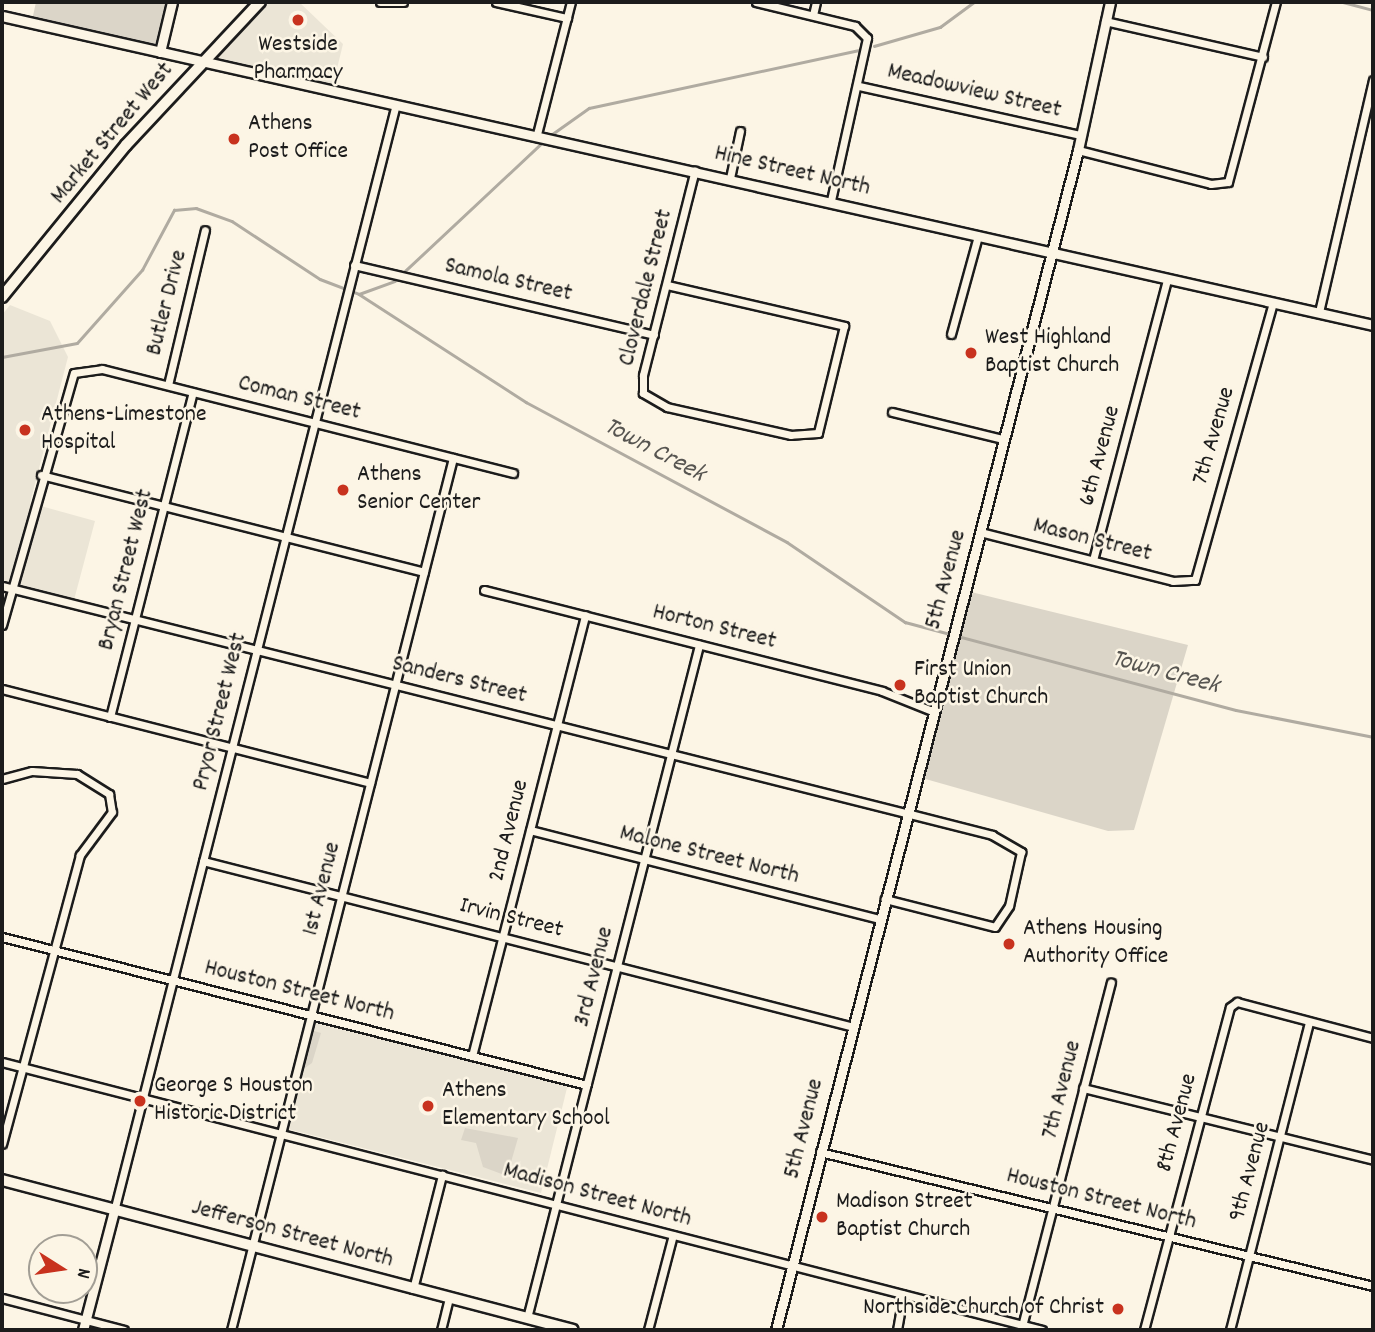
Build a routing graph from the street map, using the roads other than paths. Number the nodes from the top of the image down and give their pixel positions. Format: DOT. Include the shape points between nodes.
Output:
graph roads {
  1 [pos="172,2"];
  2 [pos="260,2"];
  3 [pos="380,2"];
  4 [pos="403,2"];
  5 [pos="496,2"];
  6 [pos="571,2"];
  7 [pos="756,2"];
  8 [pos="816,2"];
  9 [pos="1110,2"];
  10 [pos="1276,2"];
  11 [pos="813,15"];
  12 [pos="2,16"];
  13 [pos="567,18"];
  14 [pos="1105,21"];
  15 [pos="160,52"];
  16 [pos="1263,57"];
  17 [pos="201,63"];
  18 [pos="1373,80"];
  19 [pos="859,86"];
  20 [pos="396,104"];
  21 [pos="740,131"];
  22 [pos="537,134"];
  23 [pos="1080,135"];
  24 [pos="1078,150"];
  25 [pos="695,170"];
  26 [pos="730,178"];
  27 [pos="831,200"];
  28 [pos="205,229"];
  29 [pos="978,236"];
  30 [pos="1052,253"];
  31 [pos="354,265"];
  32 [pos="1167,279"];
  33 [pos="667,285"];
  34 [pos="2,297"];
  35 [pos="1273,303"];
  36 [pos="1319,312"];
  37 [pos="1373,325"];
  38 [pos="951,334"];
  39 [pos="654,335"];
  40 [pos="168,385"];
  41 [pos="193,392"];
  42 [pos="892,412"];
  43 [pos="314,423"];
  44 [pos="1003,439"];
  45 [pos="453,458"];
  46 [pos="513,474"];
  47 [pos="41,475"];
  48 [pos="164,506"];
  49 [pos="980,532"];
  50 [pos="286,537"];
  51 [pos="1093,560"];
  52 [pos="424,572"];
  53 [pos="1195,580"];
  54 [pos="6,587"];
  55 [pos="484,590"];
  56 [pos="585,615"];
  57 [pos="135,618"];
  58 [pos="2,625"];
  59 [pos="699,645"];
  60 [pos="257,649"];
  61 [pos="395,684"];
  62 [pos="2,689"];
  63 [pos="932,711"];
  64 [pos="110,717"];
  65 [pos="556,726"];
  66 [pos="232,748"];
  67 [pos="671,755"];
  68 [pos="2,779"];
  69 [pos="370,783"];
  70 [pos="906,813"];
  71 [pos="530,830"];
  72 [pos="644,859"];
  73 [pos="203,860"];
  74 [pos="341,896"];
  75 [pos="885,899"];
  76 [pos="879,919"];
  77 [pos="2,937"];
  78 [pos="503,937"];
  79 [pos="51,949"];
  80 [pos="617,966"];
  81 [pos="173,980"];
  82 [pos="1111,982"];
  83 [pos="311,1015"];
  84 [pos="1309,1023"];
  85 [pos="849,1026"];
  86 [pos="1373,1038"];
  87 [pos="472,1056"];
  88 [pos="2,1062"];
  89 [pos="21,1068"];
  90 [pos="587,1085"];
  91 [pos="1083,1088"];
  92 [pos="142,1099"];
  93 [pos="1200,1116"];
  94 [pos="280,1136"];
  95 [pos="1281,1136"];
  96 [pos="2,1144"];
  97 [pos="820,1152"];
  98 [pos="1373,1160"];
  99 [pos="442,1175"];
  100 [pos="2,1180"];
  101 [pos="556,1205"];
  102 [pos="1053,1208"];
  103 [pos="114,1211"];
  104 [pos="673,1234"];
  105 [pos="1168,1236"];
  106 [pos="252,1246"];
  107 [pos="1249,1256"];
  108 [pos="791,1268"];
  109 [pos="1373,1286"];
  110 [pos="413,1289"];
  111 [pos="903,1295"];
  112 [pos="2,1298"];
  113 [pos="449,1298"];
  114 [pos="527,1318"];
  115 [pos="85,1325"];
  116 [pos="1022,1328"];
  117 [pos="124,1330"];
  118 [pos="231,1330"];
  119 [pos="441,1330"];
  120 [pos="573,1330"];
  121 [pos="648,1330"];
  122 [pos="776,1330"];
  123 [pos="897,1330"];
  124 [pos="1042,1330"];
  125 [pos="1144,1330"];
  126 [pos="1230,1330"];
  1 -- 15 [label="street"];
  2 -- 17 [label="main road, Market Street West"];
  3 -- 4 [label="street"];
  5 -- 13 [label="street"];
  6 -- 13 [label="street"];
  7 -- 11 [label="street"];
  8 -- 11 [label="street"];
  9 -- 14 [label="street, 5th Avenue"];
  10 -- 16 [label="street"];
  11 -- 19 [label="street" via="855,26 868,46"];
  12 -- 15 [label="street, Hine Street North"];
  13 -- 22 [label="street"];
  14 -- 16 [label="street"];
  14 -- 23 [label="street, 5th Avenue"];
  15 -- 17 [label="street, Hine Street North"];
  16 -- 24 [label="street" via="1228,182 1211,184"];
  17 -- 20 [label="street, Hine Street North"];
  17 -- 34 [label="main road, Market Street West"];
  18 -- 36 [label="street"];
  19 -- 23 [label="street, Meadowview Street"];
  19 -- 27 [label="street"];
  20 -- 22 [label="street, Hine Street North"];
  20 -- 31 [label="street, Pryor Street West"];
  21 -- 26 [label="street"];
  22 -- 25 [label="street, Hine Street North"];
  23 -- 24 [label="street, 5th Avenue"];
  24 -- 30 [label="street, 5th Avenue"];
  25 -- 26 [label="street, Hine Street North"];
  25 -- 33 [label="street, Cloverdale Street"];
  26 -- 27 [label="street, Hine Street North"];
  27 -- 29 [label="street, Hine Street North"];
  28 -- 40 [label="street, Butler Drive"];
  29 -- 30 [label="street, Hine Street North"];
  29 -- 38 [label="street"];
  30 -- 32 [label="street, Hine Street North"];
  30 -- 44 [label="street, 5th Avenue"];
  31 -- 39 [label="street, Samola Street"];
  31 -- 43 [label="street, Pryor Street West"];
  32 -- 35 [label="street, Hine Street North"];
  32 -- 51 [label="street, 6th Avenue"];
  33 -- 39 [label="street, Cloverdale Street"];
  33 -- 39 [label="street, Cloverdale Street" via="835,321 846,335 823,425 809,437 662,405 643,393"];
  35 -- 36 [label="street, Hine Street North"];
  35 -- 53 [label="street, 7th Avenue"];
  36 -- 37 [label="street, Hine Street North"];
  40 -- 41 [label="street, Coman Street"];
  40 -- 47 [label="street, Coman Street" via="102,369 74,373"];
  41 -- 43 [label="street, Coman Street"];
  41 -- 48 [label="street, Bryan Street West"];
  42 -- 44 [label="street"];
  43 -- 45 [label="street, Coman Street"];
  43 -- 50 [label="street, Pryor Street West"];
  44 -- 49 [label="street, 5th Avenue"];
  45 -- 46 [label="street, Coman Street"];
  45 -- 52 [label="street, 1st Avenue"];
  47 -- 48 [label="street"];
  47 -- 54 [label="street"];
  48 -- 50 [label="street"];
  48 -- 57 [label="street, Bryan Street West"];
  49 -- 51 [label="street, Mason Street"];
  49 -- 63 [label="street, 5th Avenue"];
  50 -- 52 [label="street"];
  50 -- 60 [label="street, Pryor Street West"];
  51 -- 53 [label="street, Mason Street" via="1173,581"];
  52 -- 61 [label="street, 1st Avenue"];
  54 -- 57 [label="street, Sanders Street"];
  54 -- 58 [label="street"];
  55 -- 56 [label="street, Horton Street"];
  56 -- 59 [label="street, Horton Street"];
  56 -- 65 [label="street, 2nd Avenue"];
  57 -- 60 [label="street, Sanders Street"];
  57 -- 64 [label="street, Bryan Street West"];
  59 -- 63 [label="street, Horton Street" via="882,691"];
  59 -- 67 [label="street, 3rd Avenue"];
  60 -- 61 [label="street, Sanders Street"];
  60 -- 66 [label="street, Pryor Street West"];
  61 -- 65 [label="street, Sanders Street"];
  61 -- 69 [label="street, 1st Avenue"];
  62 -- 64 [label="street"];
  63 -- 70 [label="street, 5th Avenue"];
  64 -- 66 [label="street"];
  65 -- 67 [label="street, Sanders Street"];
  65 -- 71 [label="street, 2nd Avenue"];
  66 -- 69 [label="street"];
  66 -- 73 [label="street, Pryor Street West"];
  67 -- 70 [label="street, Sanders Street"];
  67 -- 72 [label="street, 3rd Avenue"];
  68 -- 79 [label="street" via="32,771 68,772 109,794 112,812 80,855"];
  69 -- 74 [label="street, 1st Avenue"];
  70 -- 75 [label="street, 5th Avenue"];
  70 -- 75 [label="street, Sanders Street" via="1017,844 1018,870 1003,922 995,927"];
  71 -- 72 [label="street, Malone Street North"];
  71 -- 78 [label="street, 2nd Avenue"];
  72 -- 76 [label="street, Malone Street North"];
  72 -- 80 [label="street, 3rd Avenue"];
  73 -- 74 [label="street, Irvin Street"];
  73 -- 81 [label="street, Pryor Street West"];
  74 -- 78 [label="street, Irvin Street"];
  74 -- 83 [label="street, 1st Avenue"];
  75 -- 76 [label="street, 5th Avenue"];
  76 -- 85 [label="street, 5th Avenue"];
  77 -- 79 [label="street, Houston Street North"];
  78 -- 80 [label="street, Irvin Street"];
  78 -- 87 [label="street, 2nd Avenue"];
  79 -- 81 [label="street, Houston Street North"];
  79 -- 89 [label="street"];
  80 -- 85 [label="street, Irvin Street"];
  80 -- 90 [label="street, 3rd Avenue"];
  81 -- 83 [label="street, Houston Street North"];
  81 -- 92 [label="street, Pryor Street West"];
  82 -- 91 [label="street, 7th Avenue"];
  83 -- 87 [label="street, Houston Street North"];
  83 -- 94 [label="street, 1st Avenue"];
  84 -- 86 [label="street"];
  84 -- 93 [label="street, 8th Avenue" via="1237,1002 1230,1007"];
  84 -- 95 [label="street, 9th Avenue"];
  85 -- 97 [label="street, 5th Avenue"];
  87 -- 90 [label="street, Houston Street North"];
  88 -- 89 [label="street"];
  89 -- 92 [label="street, Madison Street North"];
  89 -- 96 [label="street"];
  90 -- 101 [label="street, 3rd Avenue"];
  91 -- 93 [label="street"];
  91 -- 102 [label="street, 7th Avenue"];
  92 -- 94 [label="street, Madison Street North"];
  92 -- 103 [label="street, Pryor Street West"];
  93 -- 95 [label="street"];
  93 -- 105 [label="street, 8th Avenue"];
  94 -- 99 [label="street, Madison Street North"];
  94 -- 106 [label="street, 1st Avenue"];
  95 -- 98 [label="street"];
  95 -- 107 [label="street, 9th Avenue"];
  97 -- 102 [label="street, Houston Street North"];
  97 -- 108 [label="street, 5th Avenue"];
  99 -- 101 [label="street, Madison Street North"];
  99 -- 110 [label="street"];
  100 -- 103 [label="main road, Jefferson Street North"];
  101 -- 104 [label="street, Madison Street North"];
  101 -- 114 [label="street, 3rd Avenue"];
  102 -- 105 [label="street, Houston Street North"];
  102 -- 116 [label="street, 7th Avenue"];
  103 -- 106 [label="main road, Jefferson Street North"];
  103 -- 115 [label="street, Pryor Street West"];
  104 -- 108 [label="street, Madison Street North"];
  104 -- 121 [label="street"];
  105 -- 107 [label="street, Houston Street North"];
  105 -- 125 [label="street, 8th Avenue"];
  106 -- 110 [label="main road, Jefferson Street North"];
  106 -- 118 [label="street, 1st Avenue"];
  107 -- 109 [label="street, Houston Street North"];
  107 -- 126 [label="street, 9th Avenue"];
  108 -- 111 [label="street, Madison Street North"];
  108 -- 122 [label="street, 5th Avenue"];
  110 -- 113 [label="main road, Jefferson Street North"];
  111 -- 116 [label="street, Madison Street North"];
  111 -- 123 [label="street"];
  112 -- 115 [label="street"];
  113 -- 114 [label="main road, Jefferson Street North"];
  113 -- 119 [label="street"];
  114 -- 120 [label="main road, Jefferson Street North"];
  115 -- 117 [label="street"];
  116 -- 124 [label="street, Madison Street North"];
}
